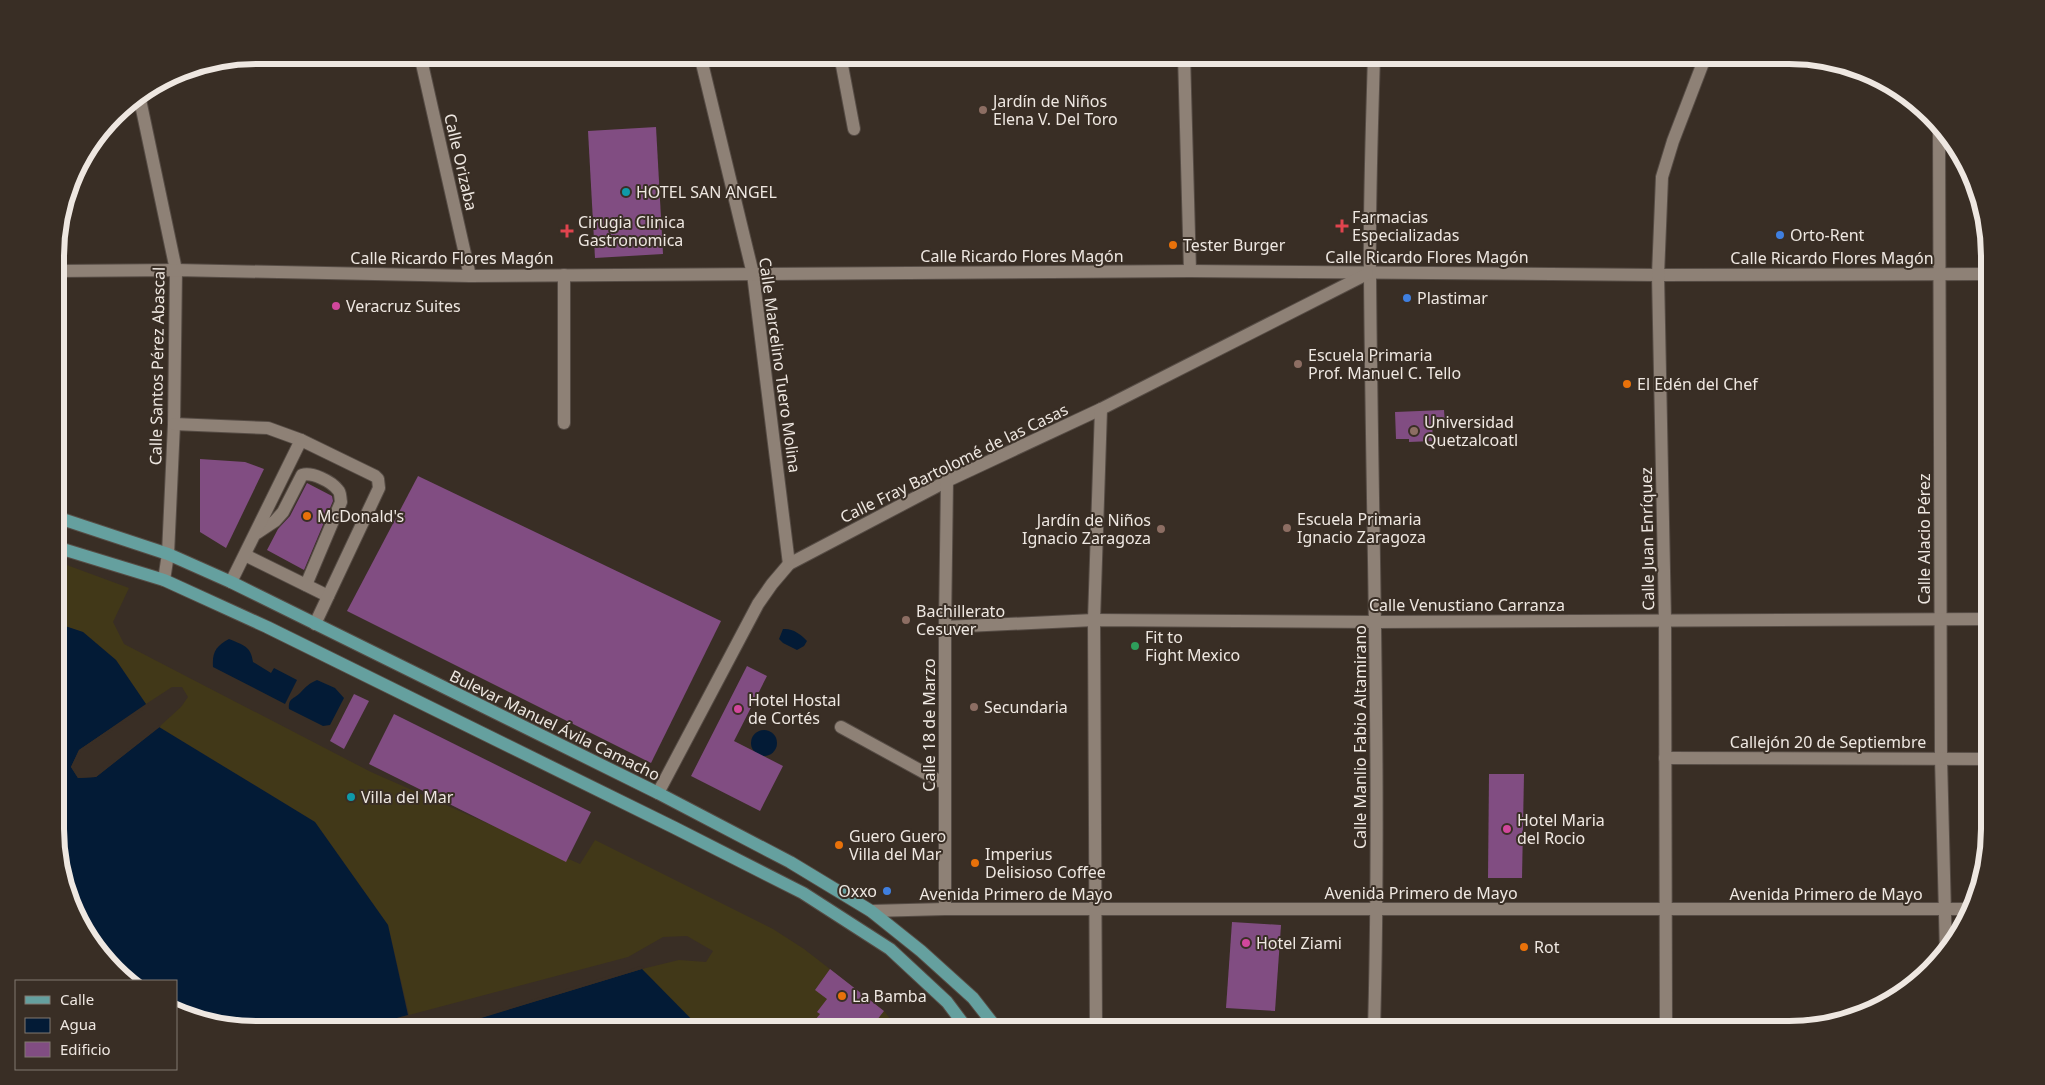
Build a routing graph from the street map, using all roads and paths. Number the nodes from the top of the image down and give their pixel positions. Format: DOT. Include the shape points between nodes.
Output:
graph roads {
  1 [pos="422,64"];
  2 [pos="702,64"];
  3 [pos="842,64"];
  4 [pos="1184,64"];
  5 [pos="1374,64"];
  6 [pos="1703,64"];
  7 [pos="140,102"];
  8 [pos="854,129"];
  9 [pos="1939,135"];
  10 [pos="176,270"];
  11 [pos="64,271"];
  12 [pos="1190,271"];
  13 [pos="1370,273"];
  14 [pos="754,274"];
  15 [pos="1658,274"];
  16 [pos="1981,274"];
  17 [pos="564,275"];
  18 [pos="1939,275"];
  19 [pos="470,276"];
  20 [pos="1101,408"];
  21 [pos="564,423"];
  22 [pos="174,424"];
  23 [pos="302,440"];
  24 [pos="947,480"];
  25 [pos="64,520"];
  26 [pos="256,534"];
  27 [pos="64,549"];
  28 [pos="168,554"];
  29 [pos="245,555"];
  30 [pos="789,564"];
  31 [pos="164,580"];
  32 [pos="231,582"];
  33 [pos="306,585"];
  34 [pos="328,596"];
  35 [pos="1981,619"];
  36 [pos="1094,620"];
  37 [pos="1665,620"];
  38 [pos="1941,620"];
  39 [pos="1376,622"];
  40 [pos="315,624"];
  41 [pos="945,627"];
  42 [pos="841,727"];
  43 [pos="1666,758"];
  44 [pos="1941,758"];
  45 [pos="1981,759"];
  46 [pos="946,784"];
  47 [pos="658,793"];
  48 [pos="945,909"];
  49 [pos="1377,909"];
  50 [pos="1964,909"];
  51 [pos="1094,910"];
  52 [pos="1666,910"];
  53 [pos="1946,910"];
  54 [pos="871,911"];
  55 [pos="1946,940"];
  56 [pos="961,1021"];
  57 [pos="991,1021"];
  58 [pos="1096,1021"];
  59 [pos="1374,1021"];
  60 [pos="1666,1021"];
  1 -- 19 [label="street, Calle Orizaba"];
  2 -- 14 [label="street, Calle Marcelino Tuero Molina"];
  3 -- 8 [label="street"];
  4 -- 12 [label="street"];
  5 -- 13 [label="street, Calle Manlio Fabio Altamirano"];
  6 -- 15 [label="street, Calle Juan Enríquez" via="1662,177"];
  7 -- 10 [label="street, Calle Santos Pérez Abascal"];
  9 -- 18 [label="street, Calle Alacio Pérez"];
  10 -- 11 [label="street, Calle Ricardo Flores Magón"];
  10 -- 19 [label="street, Calle Ricardo Flores Magón"];
  10 -- 22 [label="street, Calle Santos Pérez Abascal"];
  12 -- 13 [label="street, Calle Ricardo Flores Magón"];
  12 -- 14 [label="street, Calle Ricardo Flores Magón"];
  13 -- 15 [label="street, Calle Ricardo Flores Magón"];
  13 -- 20 [label="street, Calle Fray Bartolomé de las Casas"];
  13 -- 39 [label="street, Calle Manlio Fabio Altamirano"];
  14 -- 17 [label="street, Calle Ricardo Flores Magón"];
  14 -- 30 [label="street, Calle Marcelino Tuero Molina"];
  15 -- 18 [label="street, Calle Ricardo Flores Magón"];
  15 -- 37 [label="street, Calle Juan Enríquez"];
  16 -- 18 [label="street, Calle Ricardo Flores Magón"];
  17 -- 19 [label="street, Calle Ricardo Flores Magón"];
  17 -- 21 [label="street"];
  18 -- 38 [label="street, Calle Alacio Pérez"];
  20 -- 24 [label="street, Calle Fray Bartolomé de las Casas"];
  20 -- 36 [label="street"];
  22 -- 23 [label="street" via="268,428"];
  22 -- 28 [label="street, Calle Santos Pérez Abascal"];
  23 -- 26 [label="street"];
  23 -- 34 [label="street" via="375,476 379,484"];
  24 -- 30 [label="street, Calle Fray Bartolomé de las Casas"];
  24 -- 41 [label="street, Calle 18 de Marzo"];
  25 -- 28 [label="main road, Bulevar Manuel Ávila Camacho"];
  26 -- 29 [label="street"];
  26 -- 33 [label="street" via="283,512 302,475 308,473 320,477 337,488 341,502"];
  27 -- 31 [label="main road"];
  28 -- 31 [label="street, Calle Santos Pérez Abascal"];
  28 -- 32 [label="main road, Bulevar Manuel Ávila Camacho"];
  29 -- 32 [label="street"];
  29 -- 33 [label="street"];
  30 -- 47 [label="street, Calle Fray Bartolomé de las Casas" via="758,604"];
  31 -- 56 [label="main road" via="267,627 803,893 890,949 947,1002"];
  32 -- 40 [label="main road, Bulevar Manuel Ávila Camacho"];
  33 -- 34 [label="street"];
  34 -- 40 [label="street"];
  35 -- 38 [label="street, Calle Venustiano Carranza"];
  36 -- 39 [label="street, Calle Venustiano Carranza"];
  36 -- 41 [label="street, Calle Venustiano Carranza"];
  36 -- 51 [label="street"];
  37 -- 38 [label="street, Calle Venustiano Carranza"];
  37 -- 39 [label="street, Calle Venustiano Carranza"];
  37 -- 43 [label="street, Calle Juan Enríquez"];
  38 -- 44 [label="street, Calle Alacio Pérez"];
  39 -- 49 [label="street, Calle Manlio Fabio Altamirano"];
  40 -- 47 [label="main road, Bulevar Manuel Ávila Camacho"];
  41 -- 46 [label="street, Calle 18 de Marzo"];
  42 -- 46 [label="street"];
  43 -- 44 [label="street, Callejón 20 de Septiembre"];
  43 -- 52 [label="street, Calle Juan Enríquez"];
  44 -- 45 [label="street, Callejón 20 de Septiembre"];
  44 -- 53 [label="street, Calle Alacio Pérez"];
  46 -- 48 [label="street, Calle 18 de Marzo"];
  47 -- 54 [label="main road, Bulevar Manuel Ávila Camacho" via="790,862"];
  48 -- 51 [label="street, Avenida Primero de Mayo"];
  48 -- 54 [label="street, Avenida Primero de Mayo"];
  49 -- 51 [label="street, Avenida Primero de Mayo"];
  49 -- 52 [label="street, Avenida Primero de Mayo"];
  49 -- 59 [label="street, Calle Manlio Fabio Altamirano"];
  50 -- 53 [label="street, Avenida Primero de Mayo"];
  51 -- 58 [label="street"];
  52 -- 53 [label="street, Avenida Primero de Mayo"];
  52 -- 60 [label="street, Calle Juan Enríquez"];
  53 -- 55 [label="street, Calle Alacio Pérez"];
  54 -- 57 [label="main road, Bulevar Manuel Ávila Camacho" via="973,998"];
}
